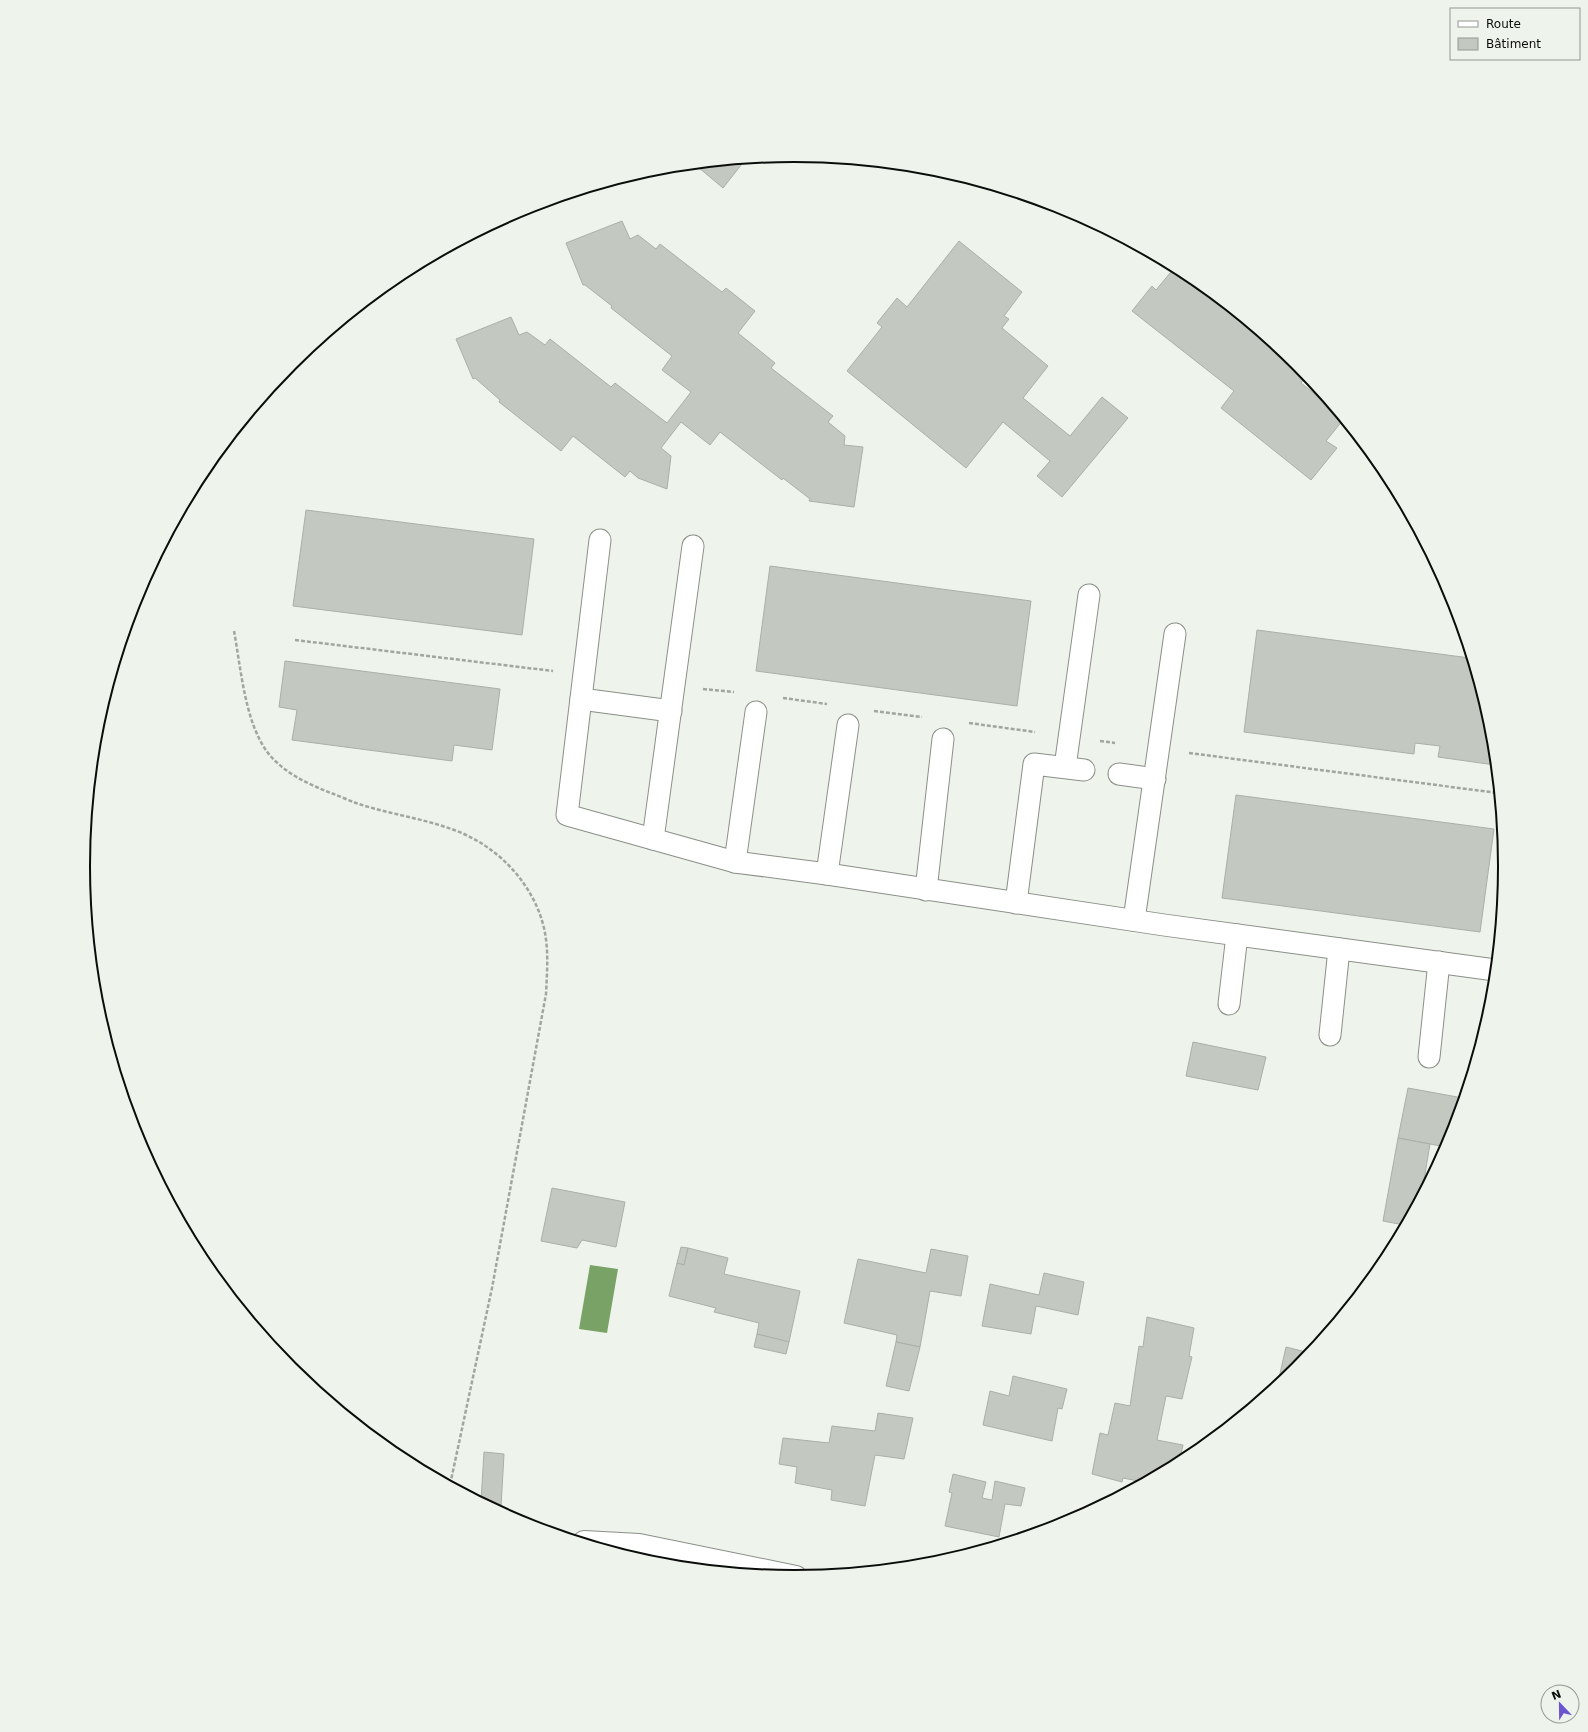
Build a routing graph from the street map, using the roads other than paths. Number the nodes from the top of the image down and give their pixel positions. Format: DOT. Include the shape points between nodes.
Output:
graph roads {
  1 [pos="600,540"];
  2 [pos="693,546"];
  3 [pos="1089,595"];
  4 [pos="1175,634"];
  5 [pos="581,699"];
  6 [pos="671,711"];
  7 [pos="756,712"];
  8 [pos="848,725"];
  9 [pos="943,739"];
  10 [pos="1119,774"];
  11 [pos="1155,779"];
  12 [pos="653,839"];
  13 [pos="735,862"];
  14 [pos="827,874"];
  15 [pos="926,890"];
  16 [pos="1016,903"];
  17 [pos="1134,920"];
  18 [pos="1237,935"];
  19 [pos="1340,949"];
  20 [pos="1439,962"];
  21 [pos="1490,969"];
  22 [pos="1229,1004"];
  23 [pos="1330,1035"];
  24 [pos="1429,1057"];
  25 [pos="602,1543"];
  26 [pos="753,1568"];
  1 -- 5 [label="lane"];
  2 -- 6 [label="lane"];
  3 -- 16 [label="lane" via="1074,769 1034,764"];
  4 -- 11 [label="lane"];
  5 -- 6 [label="lane"];
  5 -- 12 [label="lane" via="567,815"];
  6 -- 12 [label="lane"];
  7 -- 13 [label="lane"];
  8 -- 14 [label="lane"];
  9 -- 15 [label="lane"];
  10 -- 11 [label="lane"];
  11 -- 17 [label="lane"];
  12 -- 13 [label="lane"];
  13 -- 14 [label="lane"];
  14 -- 15 [label="lane"];
  15 -- 16 [label="lane"];
  16 -- 17 [label="lane"];
  17 -- 18 [label="lane"];
  18 -- 19 [label="lane"];
  18 -- 22 [label="lane"];
  19 -- 20 [label="lane"];
  19 -- 23 [label="lane"];
  20 -- 21 [label="lane"];
  20 -- 24 [label="lane"];
  25 -- 26 [label="street" via="639,1545"];
}
